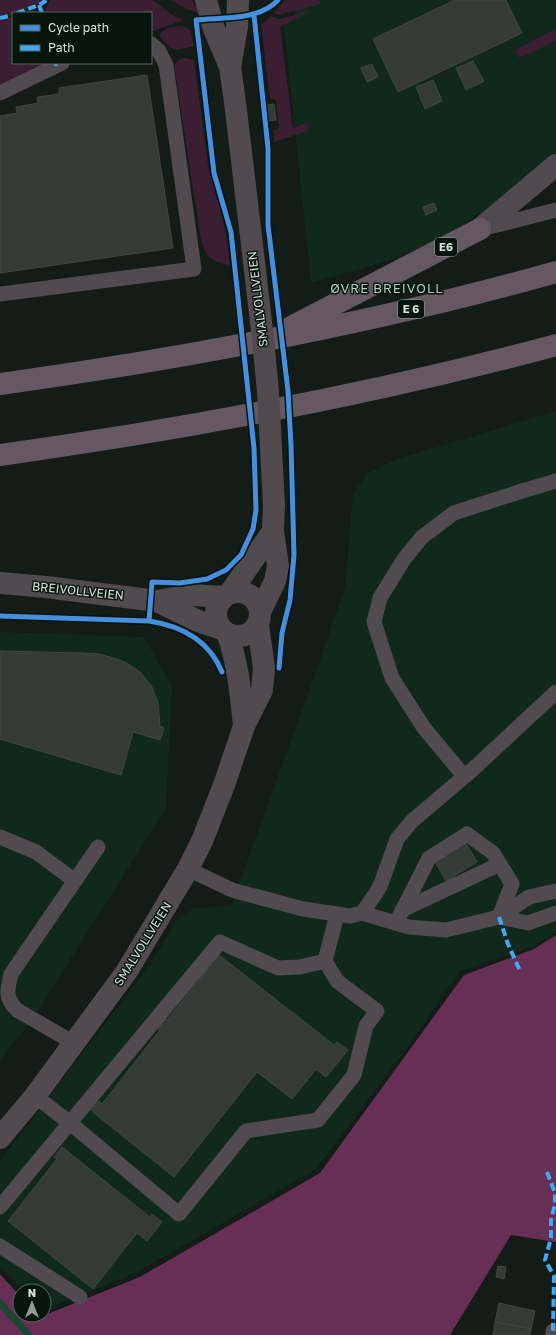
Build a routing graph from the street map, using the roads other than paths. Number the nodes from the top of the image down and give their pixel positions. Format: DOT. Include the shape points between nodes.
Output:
graph roads {
  1 [pos="206,0"];
  2 [pos="238,0"];
  3 [pos="152,45"];
  4 [pos="60,64"];
  5 [pos="230,67"];
  6 [pos="0,93"];
  7 [pos="556,166"];
  8 [pos="556,210"];
  9 [pos="480,229"];
  10 [pos="556,272"];
  11 [pos="0,294"];
  12 [pos="265,340"];
  13 [pos="556,345"];
  14 [pos="0,384"];
  15 [pos="0,455"];
  16 [pos="556,481"];
  17 [pos="273,531"];
  18 [pos="0,583"];
  19 [pos="227,595"];
  20 [pos="156,601"];
  21 [pos="259,618"];
  22 [pos="224,632"];
  23 [pos="556,692"];
  24 [pos="244,726"];
  25 [pos="468,773"];
  26 [pos="0,837"];
  27 [pos="98,847"];
  28 [pos="500,864"];
  29 [pos="188,870"];
  30 [pos="75,881"];
  31 [pos="556,891"];
  32 [pos="362,913"];
  33 [pos="556,913"];
  34 [pos="337,915"];
  35 [pos="399,916"];
  36 [pos="499,917"];
  37 [pos="325,961"];
  38 [pos="74,1043"];
  39 [pos="35,1096"];
  40 [pos="70,1123"];
  41 [pos="0,1138"];
  42 [pos="0,1207"];
  43 [pos="0,1246"];
  44 [pos="80,1297"];
  1 -- 5 [label="street, SMALVOLLVEIEN" via="214,29"];
  2 -- 5 [label="street, SMALVOLLVEIEN" via="237,28"];
  3 -- 11 [label="lane" via="159,51 166,65 194,269"];
  4 -- 6 [label="lane"];
  5 -- 17 [label="street, SMALVOLLVEIEN, bridge" via="268,392"];
  7 -- 9 [label="street"];
  8 -- 9 [label="lane, E6"];
  9 -- 12 [label="highway, E6"];
  10 -- 12 [label="highway, E 6" via="426,306"];
  12 -- 14 [label="highway, E 6" via="190,355"];
  13 -- 15 [label="highway" via="400,384 306,403 148,433"];
  16 -- 25 [label="lane" via="454,513 422,537 404,559 380,598 374,622 392,678 424,728"];
  17 -- 19 [label="street, SMALVOLLVEIEN"];
  17 -- 21 [label="street, SMALVOLLVEIEN" via="278,566 275,581"];
  18 -- 20 [label="street, BREIVOLLVEIEN"];
  19 -- 20 [label="street, BREIVOLLVEIEN" via="192,595"];
  19 -- 21 [label="street, SMALVOLLVEIEN" via="238,592 253,598 258,604"];
  19 -- 22 [label="street, SMALVOLLVEIEN" via="218,603 215,612 216,620"];
  20 -- 22 [label="street, BREIVOLLVEIEN"];
  21 -- 22 [label="street, SMALVOLLVEIEN" via="254,630 248,635 241,637"];
  21 -- 24 [label="street, SMALVOLLVEIEN" via="264,668 262,690"];
  22 -- 24 [label="street, SMALVOLLVEIEN" via="234,653"];
  23 -- 25 [label="lane"];
  24 -- 29 [label="street, SMALVOLLVEIEN" via="224,785"];
  25 -- 32 [label="lane" via="418,816 397,839 381,884"];
  26 -- 30 [label="lane" via="36,852"];
  27 -- 30 [label="lane"];
  28 -- 35 [label="lane"];
  28 -- 35 [label="lane" via="493,853 467,834 429,858"];
  28 -- 36 [label="lane" via="512,884"];
  29 -- 34 [label="lane" via="232,890 303,909"];
  29 -- 38 [label="street, SMALVOLLVEIEN" via="127,971"];
  30 -- 38 [label="lane" via="11,974 8,986 8,996 17,1010"];
  31 -- 36 [label="lane" via="529,897"];
  32 -- 34 [label="lane" via="350,916"];
  32 -- 35 [label="lane"];
  33 -- 36 [label="lane" via="528,923"];
  34 -- 37 [label="lane"];
  35 -- 36 [label="lane" via="409,927 446,930"];
  37 -- 40 [label="lane" via="300,967 278,968 220,942"];
  37 -- 40 [label="lane" via="337,981 377,1011 366,1026 354,1075 318,1120 246,1131 179,1214"];
  38 -- 39 [label="street, SMALVOLLVEIEN"];
  39 -- 40 [label="lane"];
  39 -- 41 [label="street, SMALVOLLVEIEN"];
  40 -- 42 [label="lane"];
  43 -- 44 [label="lane"];
}
